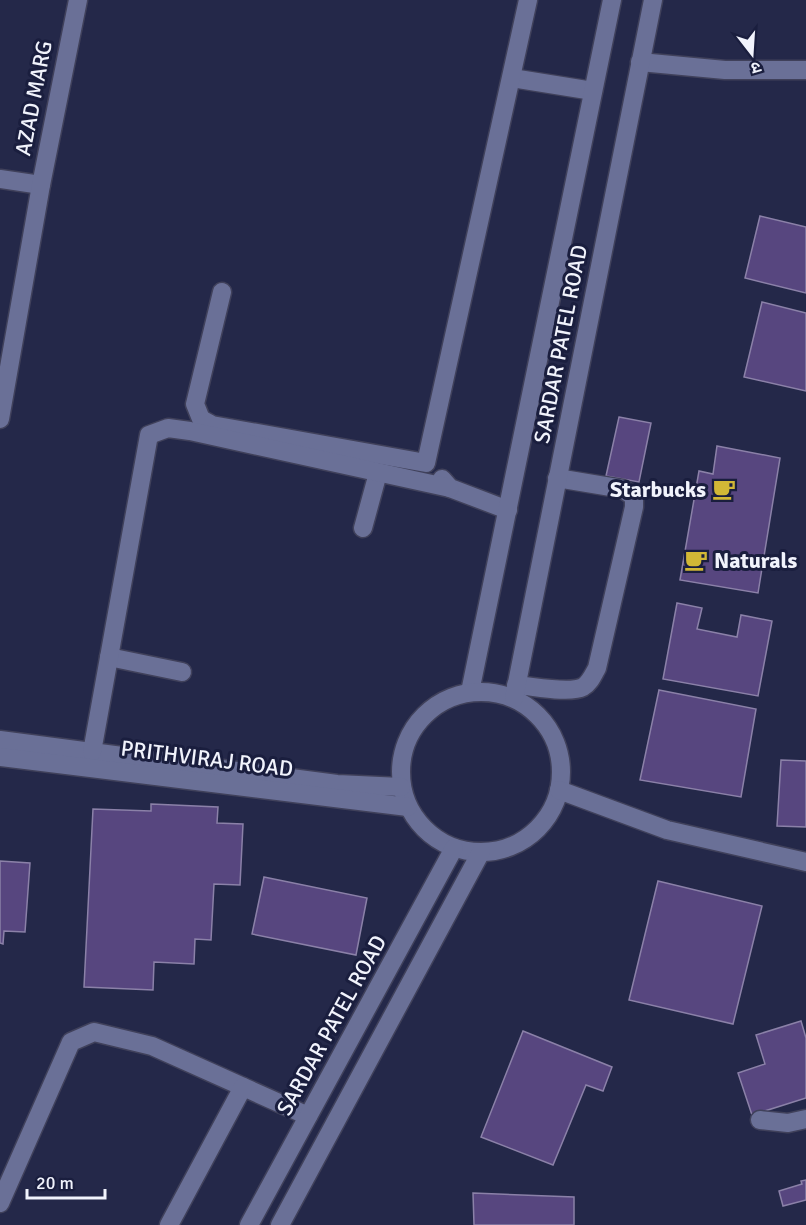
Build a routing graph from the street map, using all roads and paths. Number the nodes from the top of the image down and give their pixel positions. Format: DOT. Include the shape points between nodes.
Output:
graph roads {
  1 [pos="78,0"];
  2 [pos="528,0"];
  3 [pos="612,0"];
  4 [pos="653,0"];
  5 [pos="640,62"];
  6 [pos="806,70"];
  7 [pos="512,78"];
  8 [pos="593,91"];
  9 [pos="0,179"];
  10 [pos="41,185"];
  11 [pos="222,292"];
  12 [pos="1,408"];
  13 [pos="426,463"];
  14 [pos="378,473"];
  15 [pos="557,478"];
  16 [pos="450,488"];
  17 [pos="508,510"];
  18 [pos="363,528"];
  19 [pos="109,657"];
  20 [pos="182,672"];
  21 [pos="515,691"];
  22 [pos="470,692"];
  23 [pos="0,740"];
  24 [pos="92,752"];
  25 [pos="0,757"];
  26 [pos="401,786"];
  27 [pos="559,790"];
  28 [pos="408,807"];
  29 [pos="454,848"];
  30 [pos="481,852"];
  31 [pos="806,862"];
  32 [pos="243,1087"];
  33 [pos="308,1116"];
  34 [pos="806,1119"];
  35 [pos="760,1120"];
  36 [pos="0,1203"];
  37 [pos="169,1225"];
  38 [pos="249,1225"];
  39 [pos="280,1225"];
  1 -- 10 [label="street, AZAD MARG"];
  2 -- 7 [label="street"];
  3 -- 8 [label="street, SARDAR PATEL ROAD"];
  4 -- 5 [label="street, SARDAR PATEL ROAD"];
  5 -- 6 [label="street" via="726,70"];
  5 -- 15 [label="street, SARDAR PATEL ROAD"];
  7 -- 8 [label="street"];
  7 -- 13 [label="street"];
  8 -- 17 [label="street, SARDAR PATEL ROAD"];
  9 -- 10 [label="street"];
  10 -- 12 [label="street, AZAD MARG"];
  11 -- 13 [label="street" via="195,404 201,419 212,425"];
  13 -- 16 [label="street"];
  14 -- 16 [label="street"];
  14 -- 18 [label="street"];
  14 -- 19 [label="street" via="190,431 168,428 149,435"];
  15 -- 21 [label="street, SARDAR PATEL ROAD"];
  15 -- 21 [label="street" via="623,489 634,497 634,507 591,680 570,690"];
  16 -- 17 [label="street"];
  17 -- 22 [label="street, SARDAR PATEL ROAD"];
  19 -- 20 [label="street"];
  19 -- 24 [label="street"];
  21 -- 22 [label="street"];
  21 -- 27 [label="street" via="547,726 558,746 562,768"];
  22 -- 26 [label="street" via="440,702 415,724 402,754"];
  23 -- 24 [label="street, PRITHVIRAJ ROAD"];
  24 -- 26 [label="street, PRITHVIRAJ ROAD" via="337,784"];
  25 -- 28 [label="street, PRITHVIRAJ ROAD"];
  26 -- 28 [label="street"];
  27 -- 30 [label="street" via="549,815 531,835 507,848"];
  27 -- 31 [label="street" via="668,830"];
  28 -- 29 [label="street" via="427,832"];
  29 -- 30 [label="street"];
  29 -- 33 [label="street, SARDAR PATEL ROAD"];
  30 -- 39 [label="street"];
  32 -- 33 [label="street"];
  32 -- 36 [label="street" via="152,1046 94,1032 71,1042"];
  32 -- 37 [label="street"];
  33 -- 38 [label="street, SARDAR PATEL ROAD"];
  34 -- 35 [label="street" via="788,1123"];
}
